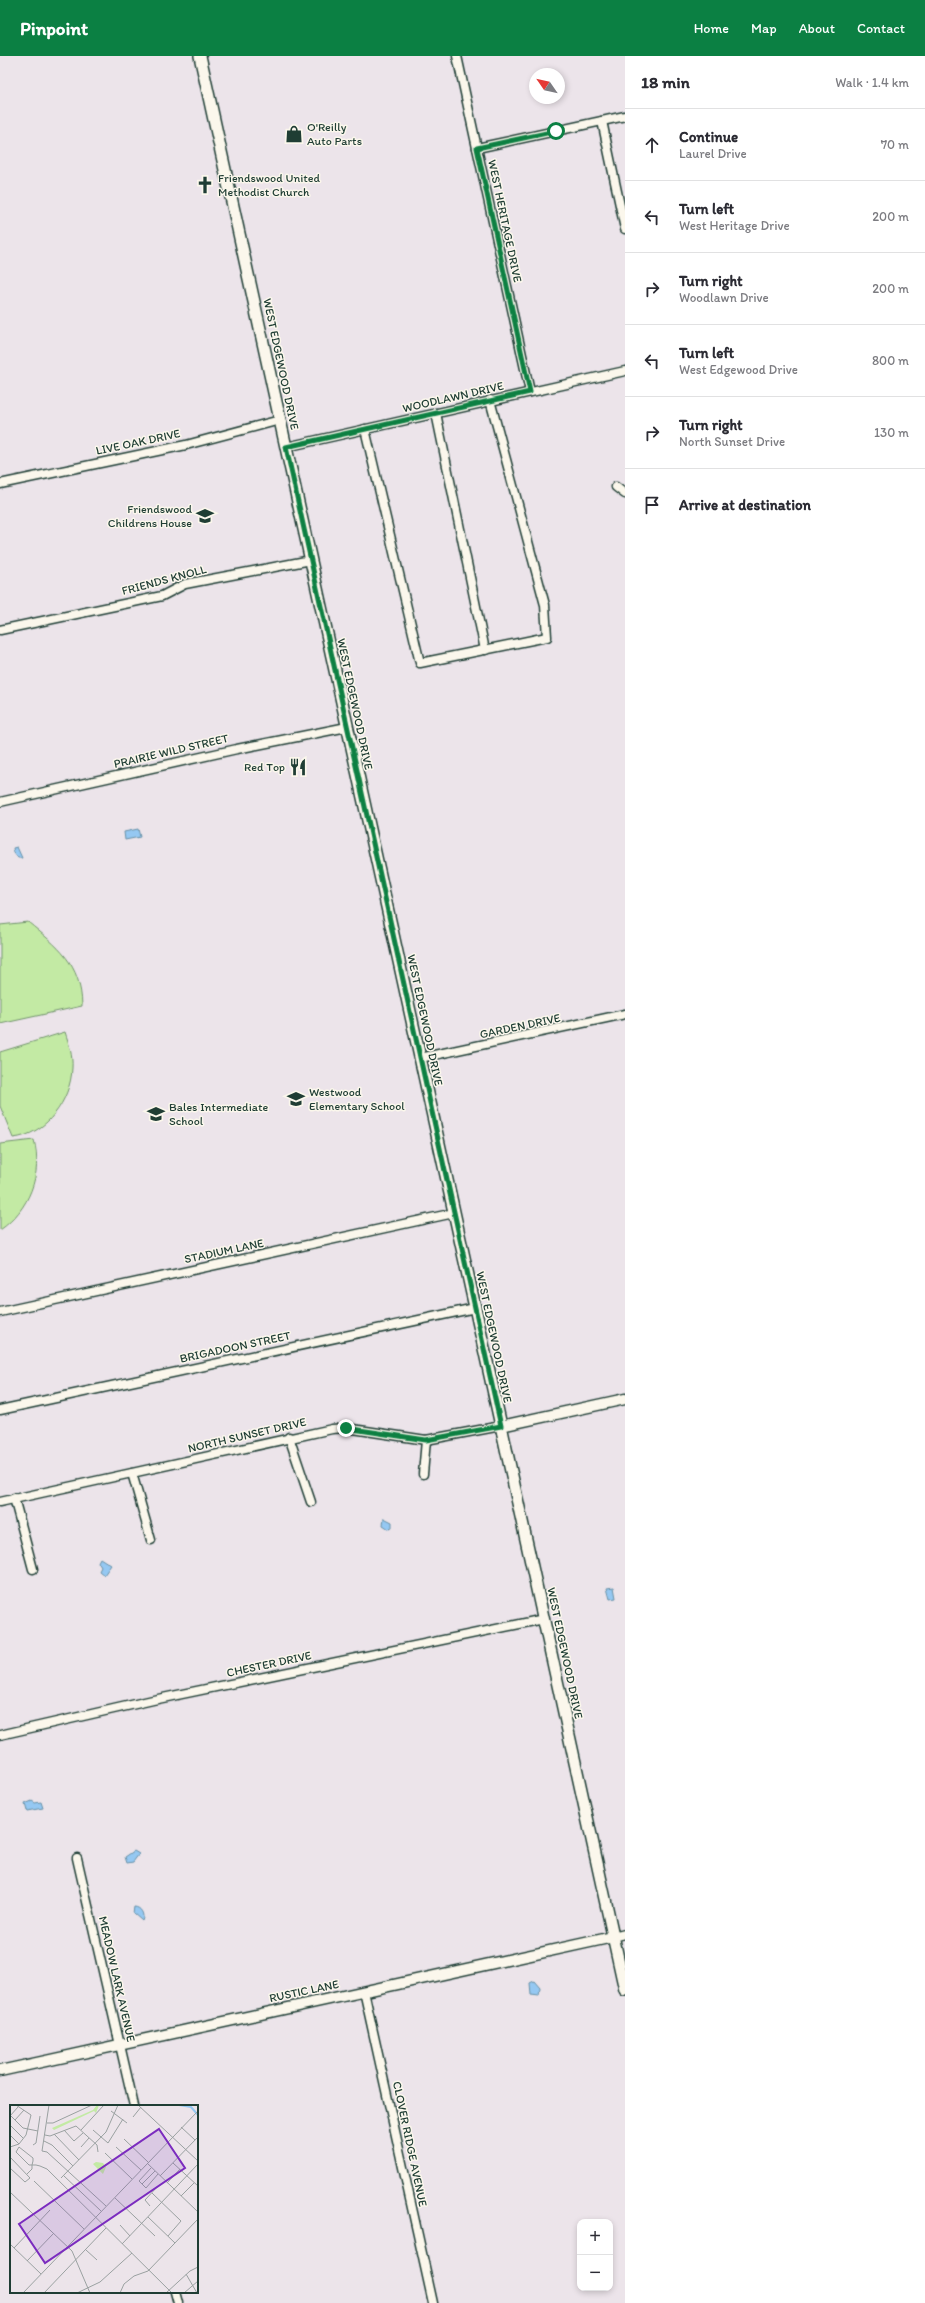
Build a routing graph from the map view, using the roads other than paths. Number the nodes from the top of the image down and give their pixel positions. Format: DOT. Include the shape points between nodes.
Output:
graph roads {
  1 [pos="200,56"];
  2 [pos="457,56"];
  3 [pos="625,116"];
  4 [pos="602,121"];
  5 [pos="477,148"];
  6 [pos="625,229"];
  7 [pos="625,371"];
  8 [pos="530,392"];
  9 [pos="490,400"];
  10 [pos="436,413"];
  11 [pos="280,420"];
  12 [pos="366,429"];
  13 [pos="286,447"];
  14 [pos="0,484"];
  15 [pos="616,487"];
  16 [pos="625,494"];
  17 [pos="311,560"];
  18 [pos="0,630"];
  19 [pos="484,650"];
  20 [pos="347,726"];
  21 [pos="0,802"];
  22 [pos="625,1014"];
  23 [pos="420,1058"];
  24 [pos="454,1213"];
  25 [pos="475,1308"];
  26 [pos="0,1312"];
  27 [pos="625,1399"];
  28 [pos="0,1410"];
  29 [pos="501,1426"];
  30 [pos="289,1438"];
  31 [pos="426,1440"];
  32 [pos="132,1473"];
  33 [pos="423,1474"];
  34 [pos="14,1498"];
  35 [pos="0,1502"];
  36 [pos="311,1502"];
  37 [pos="151,1540"];
  38 [pos="33,1569"];
  39 [pos="544,1619"];
  40 [pos="0,1735"];
  41 [pos="77,1858"];
  42 [pos="625,1934"];
  43 [pos="614,1937"];
  44 [pos="625,1990"];
  45 [pos="364,1991"];
  46 [pos="120,2047"];
  47 [pos="0,2071"];
  48 [pos="134,2105"];
  49 [pos="175,2293"];
  50 [pos="178,2303"];
  51 [pos="433,2303"];
  1 -- 11 [label="main road, WEST EDGEWOOD DRIVE"];
  2 -- 5 [label="street, WEST HERITAGE DRIVE"];
  3 -- 4 [label="street"];
  4 -- 5 [label="street"];
  4 -- 6 [label="street"];
  5 -- 8 [label="street, WEST HERITAGE DRIVE"];
  7 -- 8 [label="street, WOODLAWN DRIVE"];
  8 -- 9 [label="street, WOODLAWN DRIVE"];
  9 -- 10 [label="street, WOODLAWN DRIVE"];
  9 -- 19 [label="street" via="545,605 547,637"];
  10 -- 12 [label="street, WOODLAWN DRIVE"];
  10 -- 19 [label="street"];
  11 -- 13 [label="main road, WEST EDGEWOOD DRIVE"];
  11 -- 14 [label="street, LIVE OAK DRIVE" via="186,444"];
  12 -- 13 [label="street, WOODLAWN DRIVE"];
  12 -- 19 [label="street" via="420,663"];
  13 -- 17 [label="main road, WEST EDGEWOOD DRIVE"];
  15 -- 16 [label="street"];
  17 -- 18 [label="street, FRIENDS KNOLL" via="185,584 162,596"];
  17 -- 20 [label="main road, WEST EDGEWOOD DRIVE"];
  20 -- 21 [label="street, PRAIRIE WILD STREET"];
  20 -- 23 [label="main road, WEST EDGEWOOD DRIVE"];
  22 -- 23 [label="street, GARDEN DRIVE"];
  23 -- 24 [label="main road, WEST EDGEWOOD DRIVE"];
  24 -- 25 [label="main road, WEST EDGEWOOD DRIVE"];
  24 -- 26 [label="street, STADIUM LANE"];
  25 -- 28 [label="street, BRIGADOON STREET"];
  25 -- 29 [label="main road, WEST EDGEWOOD DRIVE"];
  27 -- 29 [label="street"];
  29 -- 31 [label="street, NORTH SUNSET DRIVE"];
  29 -- 39 [label="main road, WEST EDGEWOOD DRIVE"];
  30 -- 31 [label="street, NORTH SUNSET DRIVE" via="346,1428"];
  30 -- 32 [label="street, NORTH SUNSET DRIVE"];
  30 -- 36 [label="street"];
  31 -- 33 [label="street"];
  32 -- 34 [label="street, NORTH SUNSET DRIVE"];
  32 -- 37 [label="street"];
  34 -- 35 [label="street, NORTH SUNSET DRIVE"];
  34 -- 38 [label="street"];
  39 -- 40 [label="street, CHESTER DRIVE" via="153,1700"];
  39 -- 43 [label="main road, WEST EDGEWOOD DRIVE"];
  41 -- 46 [label="street, MEADOW LARK AVENUE"];
  42 -- 43 [label="street"];
  43 -- 44 [label="main road, WEST EDGEWOOD DRIVE"];
  43 -- 45 [label="street, RUSTIC LANE"];
  45 -- 46 [label="street, RUSTIC LANE" via="205,2025"];
  45 -- 51 [label="street, CLOVER RIDGE AVENUE"];
  46 -- 47 [label="street, RUSTIC LANE"];
  46 -- 48 [label="street, MEADOW LARK AVENUE"];
  49 -- 50 [label="street"];
}
